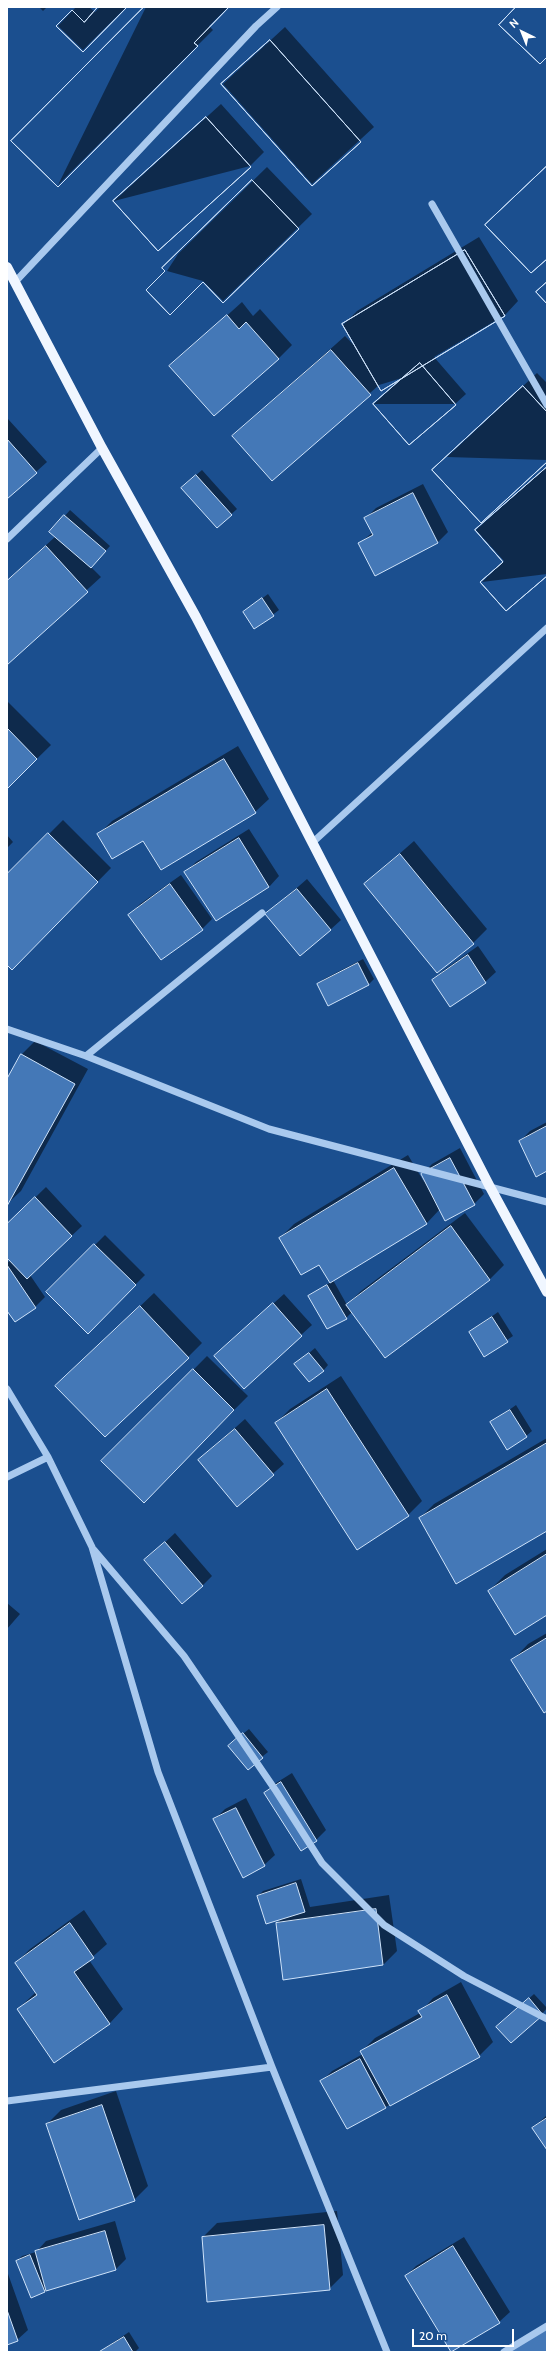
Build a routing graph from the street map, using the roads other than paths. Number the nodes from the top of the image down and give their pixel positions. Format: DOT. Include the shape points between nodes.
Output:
graph roads {
  1 [pos="277,7"];
  2 [pos="432,204"];
  3 [pos="7,267"];
  4 [pos="15,282"];
  5 [pos="547,405"];
  6 [pos="102,448"];
  7 [pos="7,540"];
  8 [pos="547,628"];
  9 [pos="312,843"];
  10 [pos="262,913"];
  11 [pos="7,1028"];
  12 [pos="86,1056"];
  13 [pos="490,1187"];
  14 [pos="547,1202"];
  15 [pos="547,1292"];
  16 [pos="7,1389"];
  17 [pos="48,1457"];
  18 [pos="7,1477"];
  19 [pos="92,1547"];
  20 [pos="547,2019"];
  21 [pos="272,2067"];
  22 [pos="7,2101"];
  23 [pos="547,2326"];
  24 [pos="387,2352"];
  25 [pos="504,2352"];
  1 -- 4 [label="street" via="256,26"];
  2 -- 5 [label="street"];
  3 -- 4 [label="main road"];
  4 -- 6 [label="main road"];
  6 -- 7 [label="street"];
  6 -- 9 [label="main road" via="196,617"];
  8 -- 9 [label="street"];
  9 -- 13 [label="main road"];
  10 -- 12 [label="street"];
  11 -- 12 [label="street"];
  12 -- 13 [label="street" via="269,1129"];
  13 -- 14 [label="street"];
  13 -- 15 [label="main road"];
  16 -- 17 [label="street"];
  17 -- 18 [label="street"];
  17 -- 19 [label="street"];
  19 -- 20 [label="street" via="184,1656 276,1791 322,1864 384,1925 464,1976"];
  19 -- 21 [label="street" via="158,1772"];
  21 -- 22 [label="street"];
  21 -- 24 [label="street"];
  23 -- 25 [label="street"];
}
